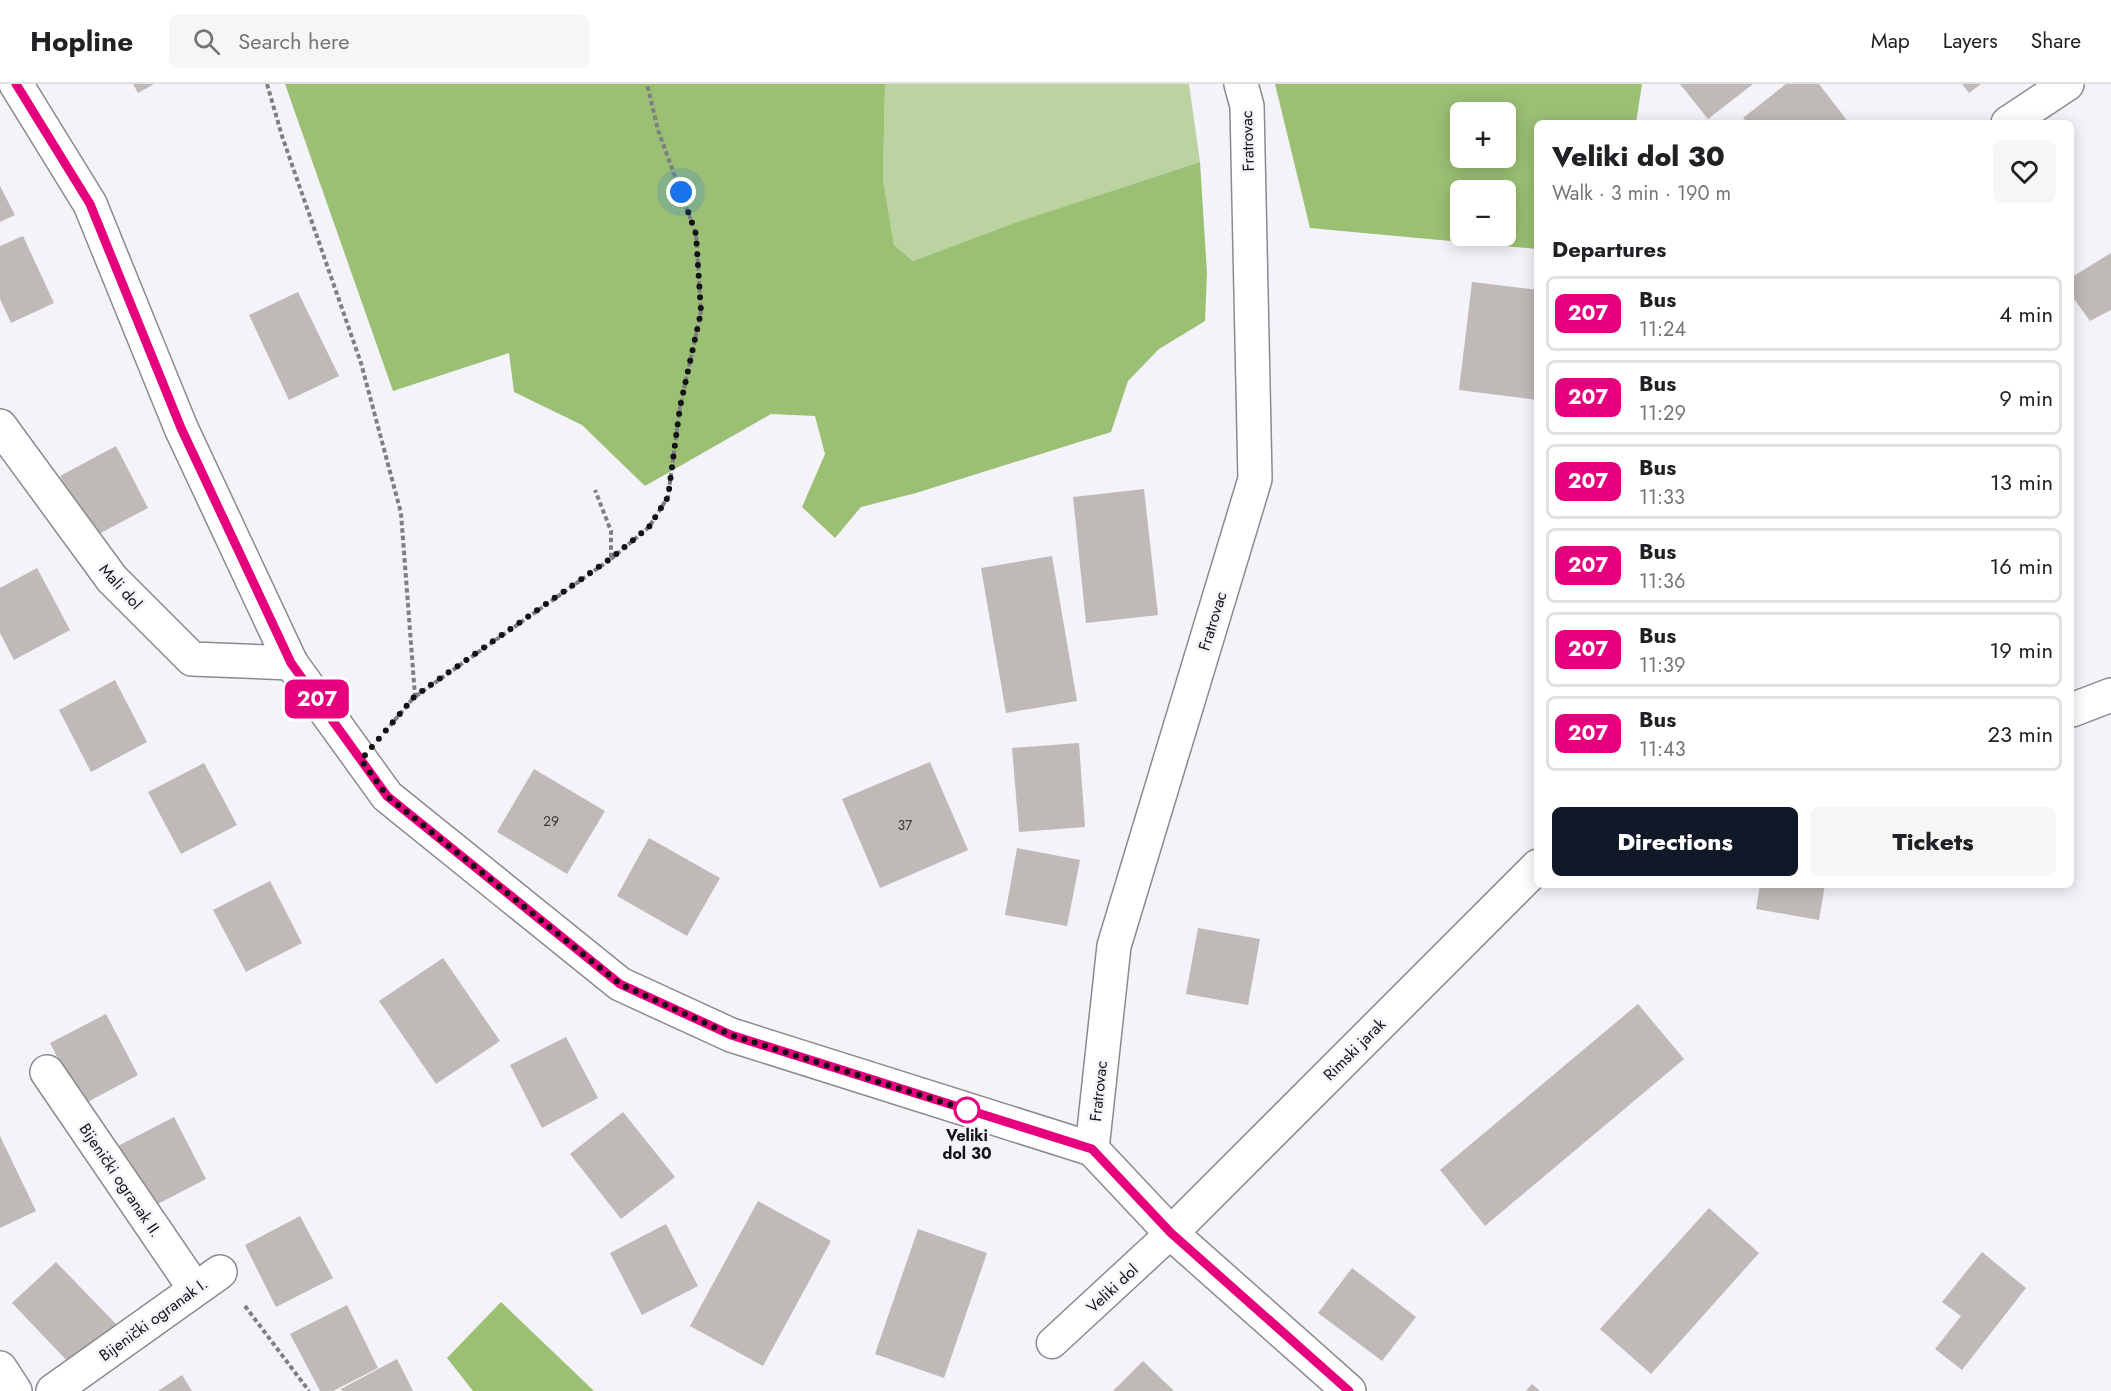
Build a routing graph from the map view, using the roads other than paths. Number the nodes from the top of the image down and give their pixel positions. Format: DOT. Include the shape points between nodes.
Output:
graph roads {
  1 [pos="16,84"];
  2 [pos="1241,84"];
  3 [pos="2067,84"];
  4 [pos="2013,120"];
  5 [pos="0,426"];
  6 [pos="291,663"];
  7 [pos="2111,695"];
  8 [pos="2074,709"];
  9 [pos="1534,870"];
  10 [pos="47,1072"];
  11 [pos="1092,1149"];
  12 [pos="1171,1233"];
  13 [pos="207,1280"];
  14 [pos="1052,1343"];
  15 [pos="0,1368"];
  16 [pos="15,1391"];
  17 [pos="53,1391"];
  18 [pos="1349,1391"];
  1 -- 6 [label="street" via="90,204 181,428"];
  2 -- 11 [label="street, Fratrovac" via="1247,106 1255,479 1114,946"];
  3 -- 4 [label="street"];
  5 -- 6 [label="street, Mali dol" via="112,579 192,659"];
  6 -- 11 [label="street" via="387,796 620,984 731,1035"];
  7 -- 8 [label="street"];
  9 -- 12 [label="street, Rimski jarak"];
  10 -- 13 [label="street, Bijenički ogranak II."];
  11 -- 12 [label="street"];
  12 -- 14 [label="lane, Veliki dol"];
  12 -- 18 [label="street"];
  13 -- 17 [label="street, Bijenički ogranak I."];
  15 -- 16 [label="street"];
}
